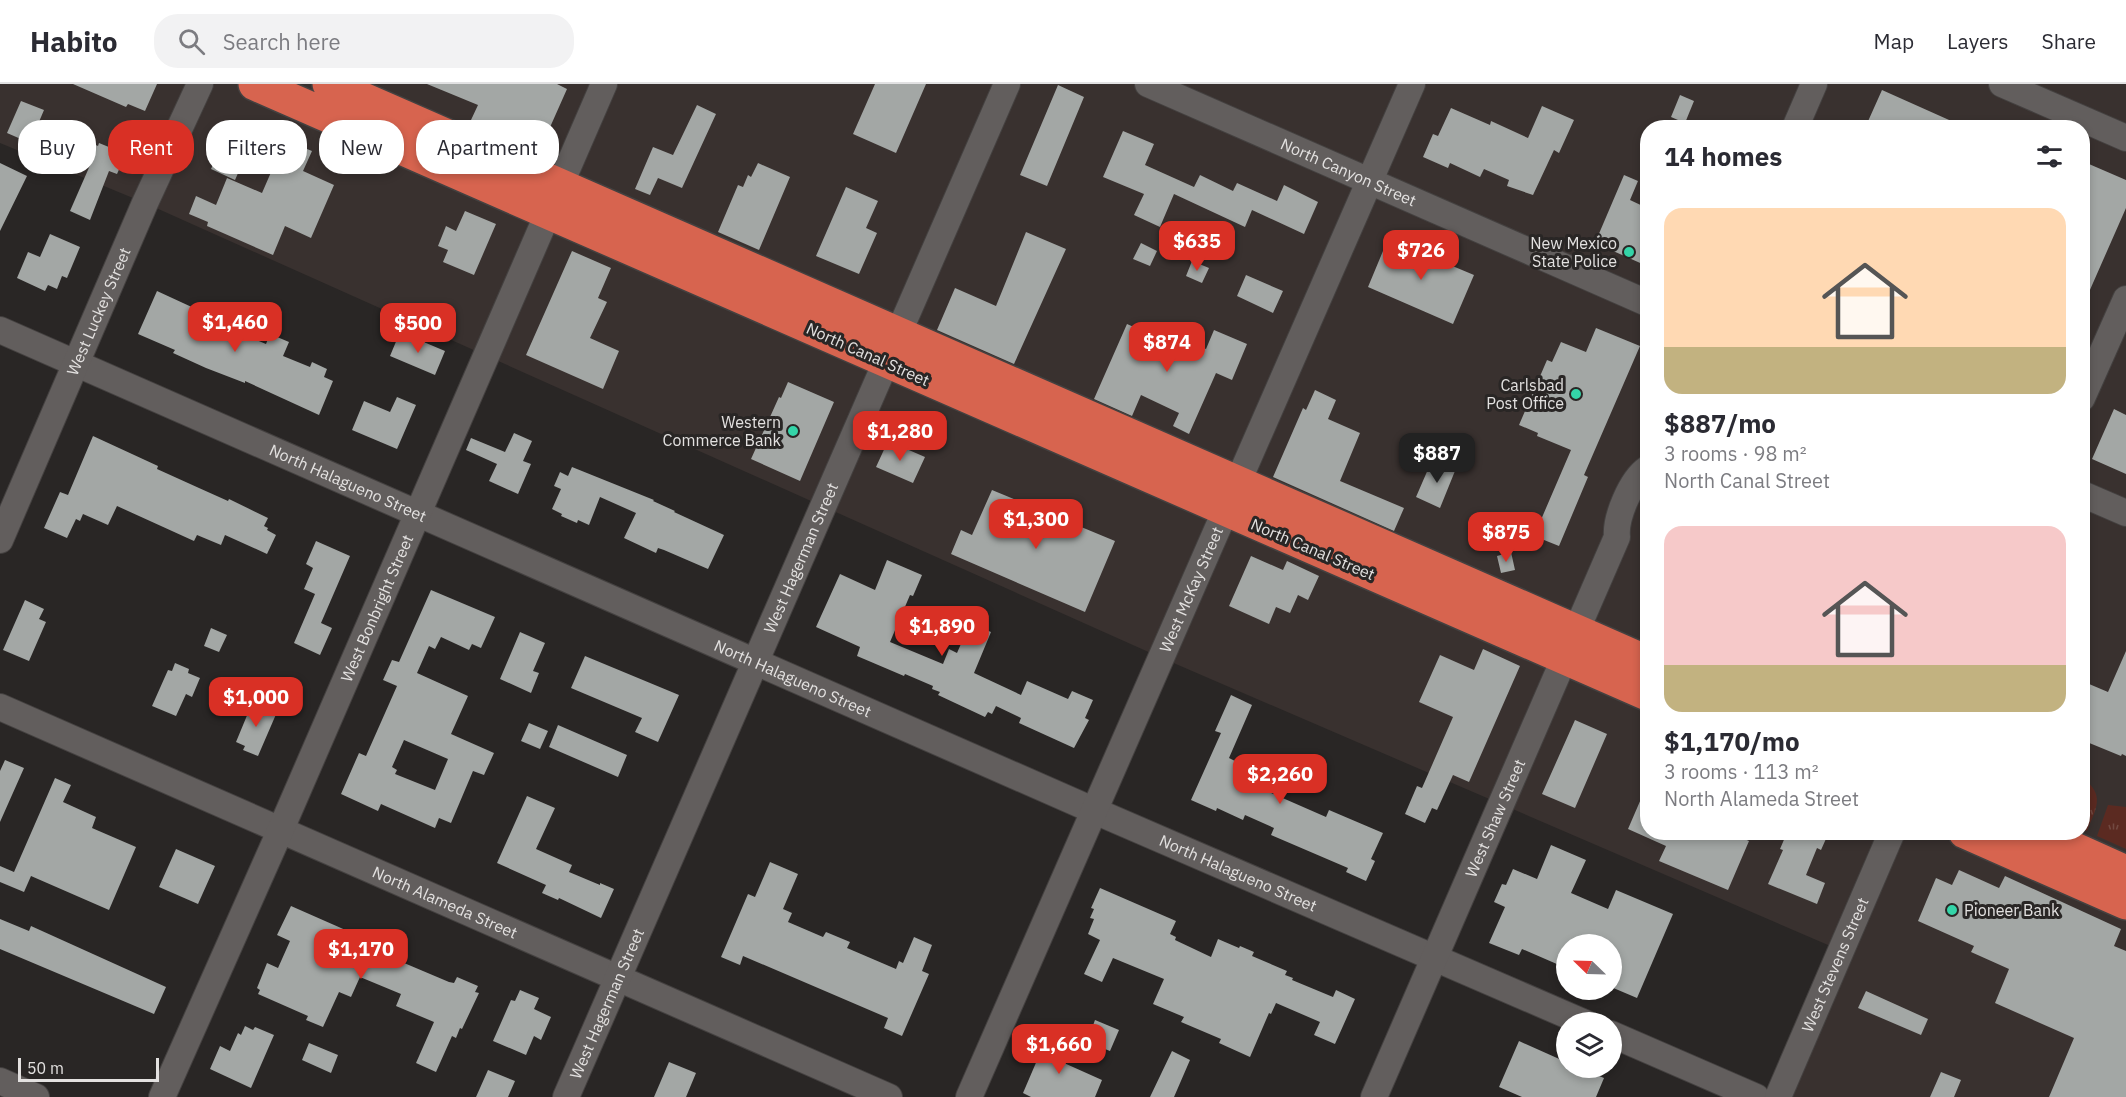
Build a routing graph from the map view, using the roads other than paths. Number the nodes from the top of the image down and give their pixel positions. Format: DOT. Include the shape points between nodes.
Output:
graph roads {
  1 [pos="200,84"];
  2 [pos="255,84"];
  3 [pos="329,84"];
  4 [pos="604,84"];
  5 [pos="1007,84"];
  6 [pos="1148,84"];
  7 [pos="1412,84"];
  8 [pos="1814,84"];
  9 [pos="2002,84"];
  10 [pos="1798,120"];
  11 [pos="2085,120"];
  12 [pos="2090,122"];
  13 [pos="2126,138"];
  14 [pos="1370,180"];
  15 [pos="554,200"];
  16 [pos="2126,299"];
  17 [pos="1640,300"];
  18 [pos="0,330"];
  19 [pos="893,348"];
  20 [pos="75,363"];
  21 [pos="2090,380"];
  22 [pos="1640,474"];
  23 [pos="1232,496"];
  24 [pos="2090,497"];
  25 [pos="1640,506"];
  26 [pos="2126,513"];
  27 [pos="418,514"];
  28 [pos="1617,537"];
  29 [pos="0,540"];
  30 [pos="1570,644"];
  31 [pos="1640,660"];
  32 [pos="756,662"];
  33 [pos="1640,689"];
  34 [pos="0,707"];
  35 [pos="1095,812"];
  36 [pos="281,829"];
  37 [pos="1889,840"];
  38 [pos="1983,840"];
  39 [pos="2055,840"];
  40 [pos="2126,872"];
  41 [pos="2126,903"];
  42 [pos="1434,958"];
  43 [pos="618,977"];
  44 [pos="1559,1012"];
  45 [pos="1622,1039"];
  46 [pos="0,1081"];
  47 [pos="36,1097"];
  48 [pos="162,1097"];
  49 [pos="566,1097"];
  50 [pos="889,1097"];
  51 [pos="969,1097"];
  52 [pos="1374,1097"];
  53 [pos="1756,1097"];
  54 [pos="1778,1097"];
  1 -- 20 [label="street, West Luckey Street"];
  2 -- 15 [label="highway, North Canal Street"];
  3 -- 15 [label="highway, North Canal Street"];
  4 -- 15 [label="street, West Bonbright Street"];
  5 -- 19 [label="street, West Hagerman Street"];
  6 -- 14 [label="street, North Canyon Street"];
  7 -- 14 [label="street, West McKay Street"];
  8 -- 10 [label="street"];
  9 -- 11 [label="street"];
  12 -- 13 [label="street"];
  14 -- 17 [label="street, North Canyon Street"];
  14 -- 23 [label="street, West McKay Street"];
  15 -- 19 [label="highway, North Canal Street"];
  15 -- 27 [label="street, West Bonbright Street"];
  16 -- 21 [label="street"];
  18 -- 20 [label="street, North Halagueno Street"];
  19 -- 23 [label="highway, North Canal Street"];
  19 -- 32 [label="street, West Hagerman Street"];
  20 -- 27 [label="street, North Halagueno Street"];
  20 -- 29 [label="street, West Luckey Street"];
  22 -- 28 [label="street, West Shaw Street" via="1616,525"];
  23 -- 30 [label="highway, North Canal Street"];
  23 -- 35 [label="street, West McKay Street"];
  24 -- 26 [label="street"];
  25 -- 28 [label="street, West Shaw Street" via="1629,531"];
  27 -- 32 [label="street, North Halagueno Street"];
  27 -- 36 [label="street, West Bonbright Street"];
  28 -- 30 [label="street, West Shaw Street"];
  30 -- 31 [label="highway, North Canal Street"];
  30 -- 33 [label="highway, North Canal Street"];
  30 -- 42 [label="street, West Shaw Street"];
  32 -- 35 [label="street, North Halagueno Street"];
  32 -- 43 [label="street, West Hagerman Street"];
  34 -- 36 [label="street, North Alameda Street"];
  35 -- 42 [label="street, North Halagueno Street"];
  35 -- 51 [label="street, West McKay Street"];
  36 -- 43 [label="street, North Alameda Street"];
  36 -- 48 [label="street, West Bonbright Street"];
  37 -- 54 [label="street, West Stevens Street"];
  38 -- 41 [label="highway"];
  39 -- 40 [label="highway"];
  42 -- 44 [label="street, North Halagueno Street"];
  42 -- 52 [label="street, West Shaw Street"];
  43 -- 49 [label="street, West Hagerman Street"];
  43 -- 50 [label="street, North Alameda Street"];
  45 -- 53 [label="street"];
  46 -- 47 [label="street"];
}
